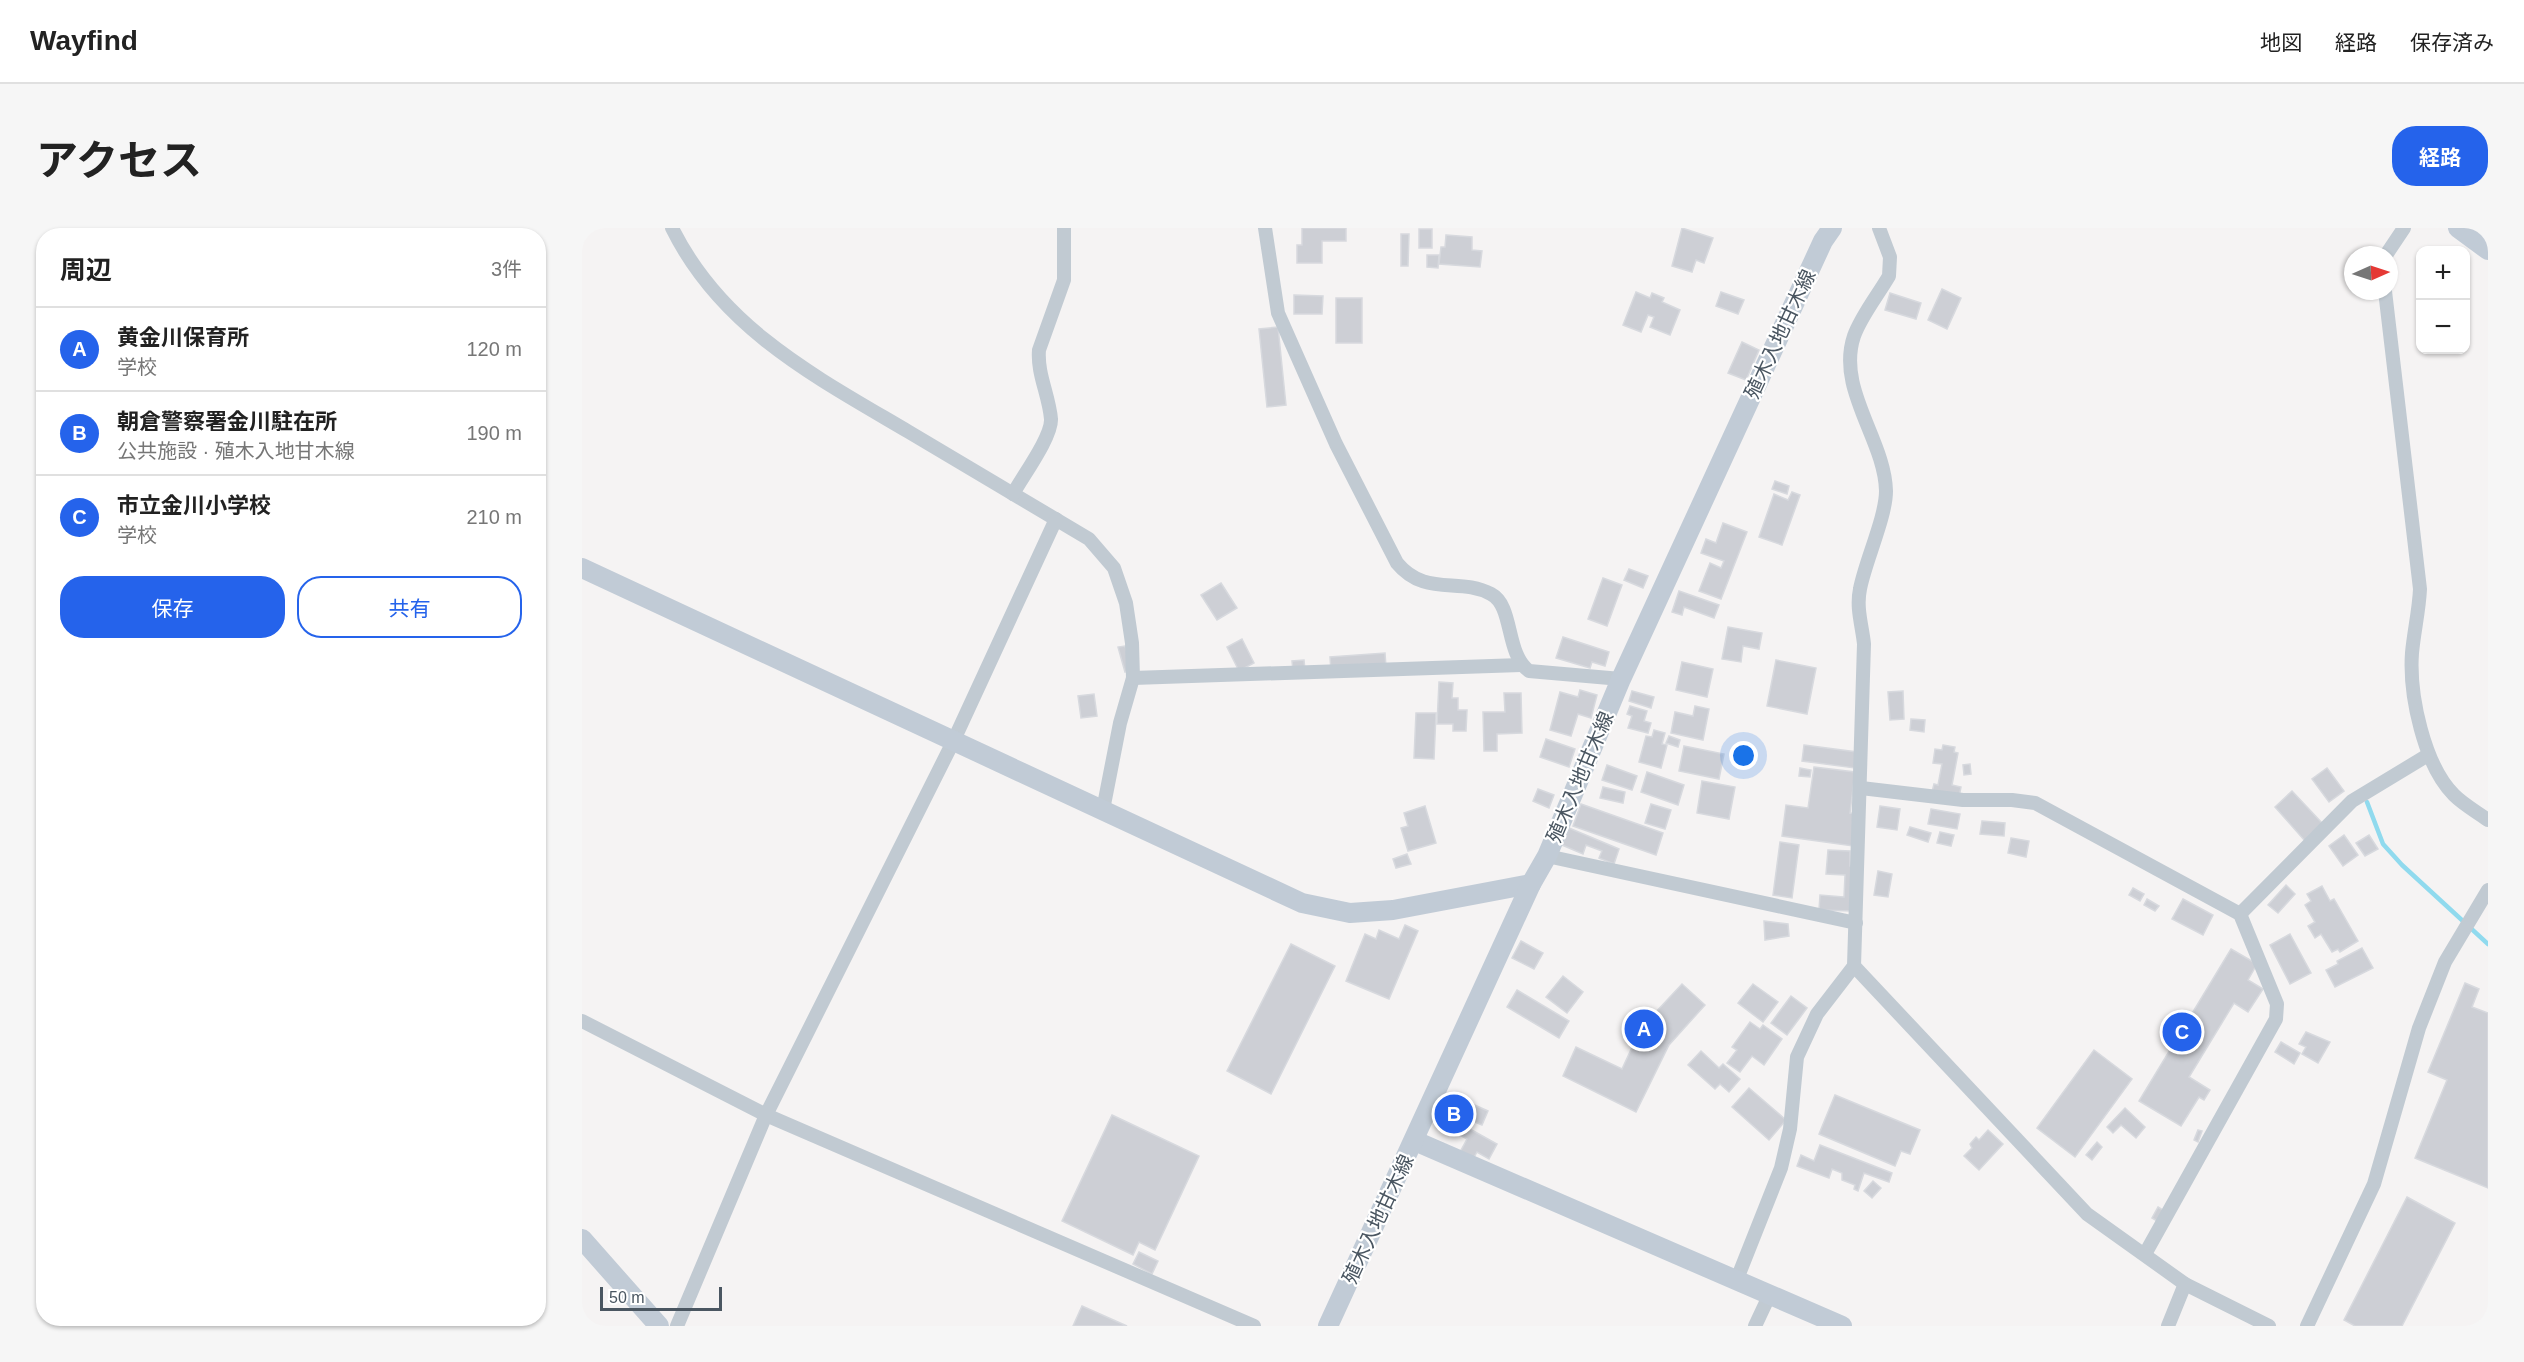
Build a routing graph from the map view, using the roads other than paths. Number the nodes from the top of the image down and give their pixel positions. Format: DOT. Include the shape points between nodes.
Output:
graph roads {
  1 [pos="672,228"];
  2 [pos="1064,228"];
  3 [pos="1264,228"];
  4 [pos="1832,228"];
  5 [pos="1879,228"];
  6 [pos="2404,228"];
  7 [pos="2458,228"];
  8 [pos="2392,246"];
  9 [pos="2488,250"];
  10 [pos="2386,300"];
  11 [pos="1013,494"];
  12 [pos="1056,519"];
  13 [pos="582,568"];
  14 [pos="1521,665"];
  15 [pos="1133,678"];
  16 [pos="1622,679"];
  17 [pos="953,742"];
  18 [pos="2428,756"];
  19 [pos="1861,788"];
  20 [pos="1103,810"];
  21 [pos="2488,820"];
  22 [pos="1547,856"];
  23 [pos="1531,884"];
  24 [pos="2488,891"];
  25 [pos="2240,914"];
  26 [pos="1856,923"];
  27 [pos="1854,966"];
  28 [pos="582,1021"];
  29 [pos="766,1115"];
  30 [pos="1415,1141"];
  31 [pos="582,1239"];
  32 [pos="2145,1254"];
  33 [pos="1737,1279"];
  34 [pos="2185,1284"];
  35 [pos="1770,1293"];
  36 [pos="659,1326"];
  37 [pos="677,1326"];
  38 [pos="1254,1326"];
  39 [pos="1328,1326"];
  40 [pos="1755,1326"];
  41 [pos="1842,1326"];
  42 [pos="2168,1326"];
  43 [pos="2269,1326"];
  44 [pos="2307,1326"];
  1 -- 11 [label="street" via="686,256 714,294 748,327 803,369"];
  2 -- 11 [label="street" via="1064,280 1038,362 1051,421"];
  3 -- 14 [label="street" via="1278,313 1336,444 1397,563 1405,574 1422,583 1493,595 1502,606"];
  4 -- 16 [label="street, 殖木入地甘木線"];
  5 -- 19 [label="street" via="1891,266 1889,276 1854,337 1852,361 1858,405 1879,454 1886,495 1859,600 1864,644"];
  6 -- 8 [label="street"];
  7 -- 9 [label="street"];
  10 -- 18 [label="street" via="2420,589 2412,652 2413,687"];
  11 -- 12 [label="street"];
  12 -- 15 [label="street" via="1089,539 1114,568 1126,603"];
  12 -- 17 [label="street"];
  13 -- 17 [label="street"];
  14 -- 15 [label="street"];
  14 -- 16 [label="street" via="1528,671"];
  15 -- 20 [label="street"];
  16 -- 22 [label="street, 殖木入地甘木線"];
  17 -- 20 [label="street"];
  17 -- 29 [label="street"];
  18 -- 21 [label="street" via="2454,795"];
  18 -- 25 [label="street" via="2352,801"];
  19 -- 25 [label="street" via="1963,800 2035,803"];
  19 -- 26 [label="street"];
  20 -- 23 [label="street" via="1302,903 1350,913 1393,910"];
  22 -- 23 [label="street, 殖木入地甘木線"];
  22 -- 26 [label="street"];
  23 -- 30 [label="street, 殖木入地甘木線"];
  24 -- 44 [label="street" via="2445,962 2419,1028 2374,1184"];
  25 -- 32 [label="street" via="2277,1004 2276,1019"];
  26 -- 27 [label="street"];
  27 -- 32 [label="street" via="2087,1214"];
  27 -- 33 [label="street" via="1816,1014 1797,1057 1790,1129 1781,1168"];
  28 -- 29 [label="street"];
  29 -- 37 [label="street"];
  29 -- 38 [label="street"];
  30 -- 33 [label="street"];
  30 -- 39 [label="street, 殖木入地甘木線"];
  31 -- 36 [label="street"];
  32 -- 34 [label="street"];
  33 -- 35 [label="street"];
  34 -- 42 [label="street"];
  34 -- 43 [label="street"];
  35 -- 40 [label="street"];
  35 -- 41 [label="street"];
}
